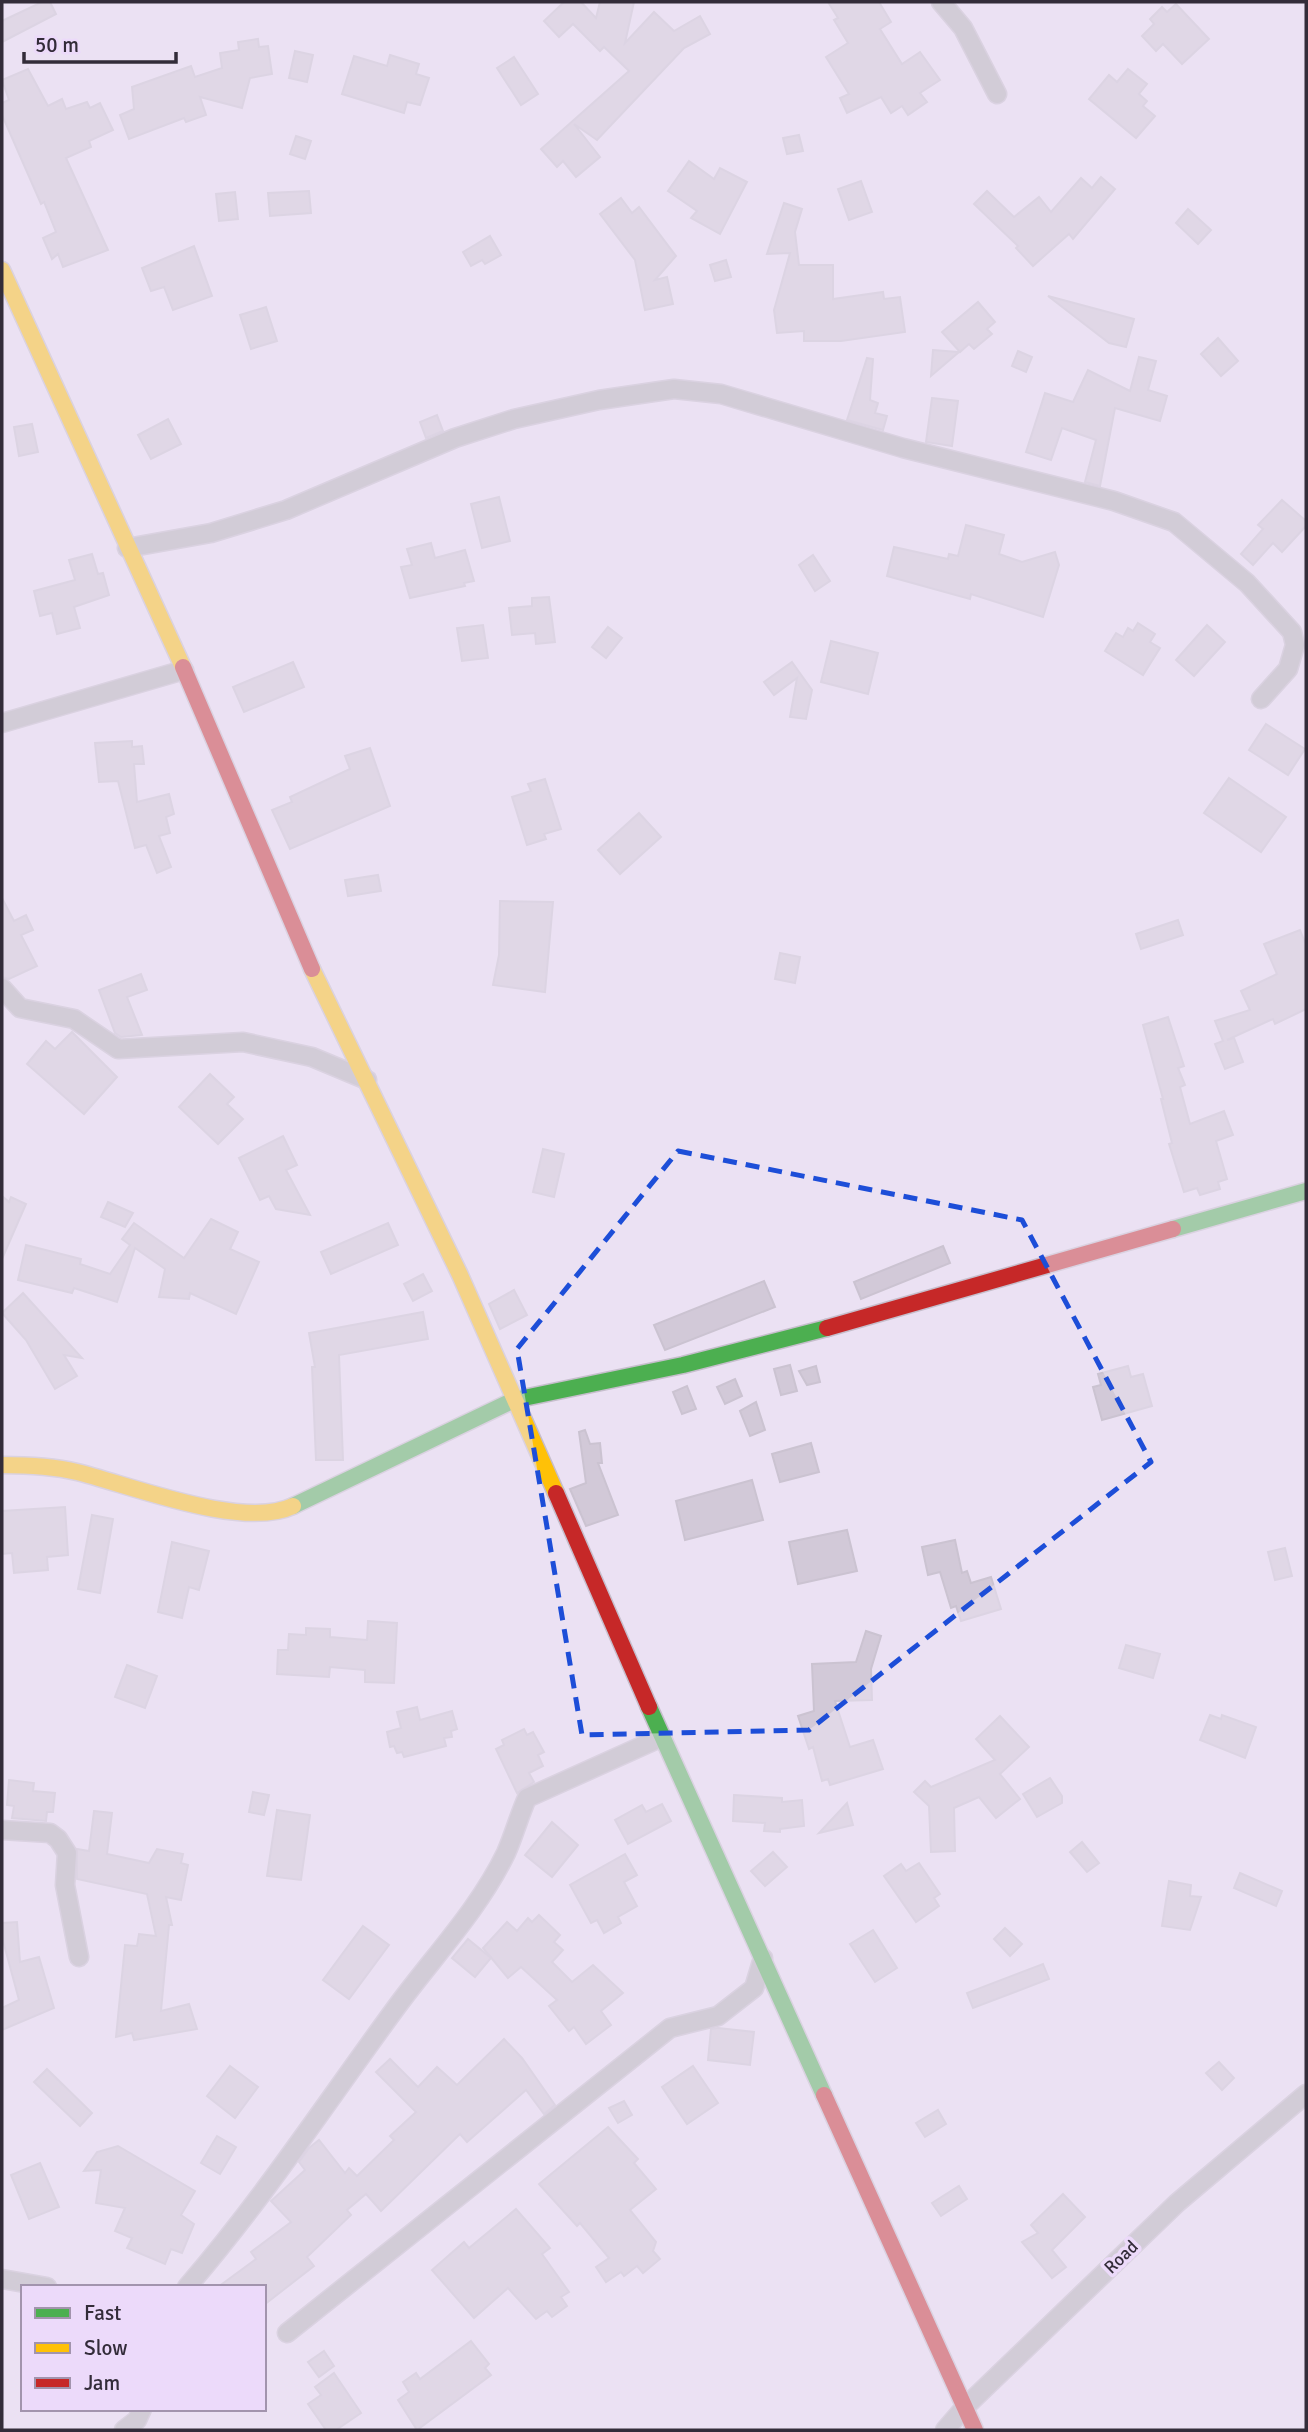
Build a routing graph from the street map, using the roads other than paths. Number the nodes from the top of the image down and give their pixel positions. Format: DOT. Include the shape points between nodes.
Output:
graph roads {
  1 [pos="940,2"];
  2 [pos="997,94"];
  3 [pos="2,270"];
  4 [pos="127,548"];
  5 [pos="184,670"];
  6 [pos="1261,699"];
  7 [pos="2,723"];
  8 [pos="2,988"];
  9 [pos="2,1007"];
  10 [pos="20,1008"];
  11 [pos="367,1080"];
  12 [pos="1306,1191"];
  13 [pos="514,1400"];
  14 [pos="2,1465"];
  15 [pos="662,1737"];
  16 [pos="2,1830"];
  17 [pos="79,1957"];
  18 [pos="763,1958"];
  19 [pos="1306,2094"];
  20 [pos="2,2279"];
  21 [pos="36,2285"];
  22 [pos="189,2285"];
  23 [pos="287,2333"];
  24 [pos="964,2408"];
  25 [pos="141,2411"];
  26 [pos="124,2430"];
  27 [pos="945,2430"];
  28 [pos="975,2430"];
  1 -- 2 [label="street" via="963,29"];
  3 -- 4 [label="street"];
  4 -- 5 [label="street"];
  4 -- 6 [label="street" via="211,533 286,510 455,438 514,419 674,389 721,394 903,448 1125,504 1174,522 1247,583 1292,632 1295,645 1288,669"];
  5 -- 7 [label="street"];
  5 -- 11 [label="street" via="298,939"];
  8 -- 10 [label="street"];
  9 -- 10 [label="street"];
  10 -- 11 [label="street" via="74,1019 118,1049 243,1042 312,1057"];
  11 -- 13 [label="street"];
  12 -- 13 [label="street" via="778,1342"];
  13 -- 14 [label="street" via="287,1509 265,1514 200,1505 107,1478 41,1466"];
  13 -- 15 [label="street"];
  15 -- 18 [label="street"];
  15 -- 22 [label="street" via="527,1798 506,1852 473,1908 230,2237"];
  16 -- 17 [label="street" via="50,1833 67,1853 65,1885"];
  18 -- 23 [label="street" via="754,1988 718,2016 670,2028"];
  18 -- 24 [label="street"];
  19 -- 24 [label="street, Road" via="1177,2203"];
  20 -- 21 [label="street"];
  24 -- 27 [label="street, Road"];
  24 -- 28 [label="street"];
  25 -- 26 [label="street"];
}
